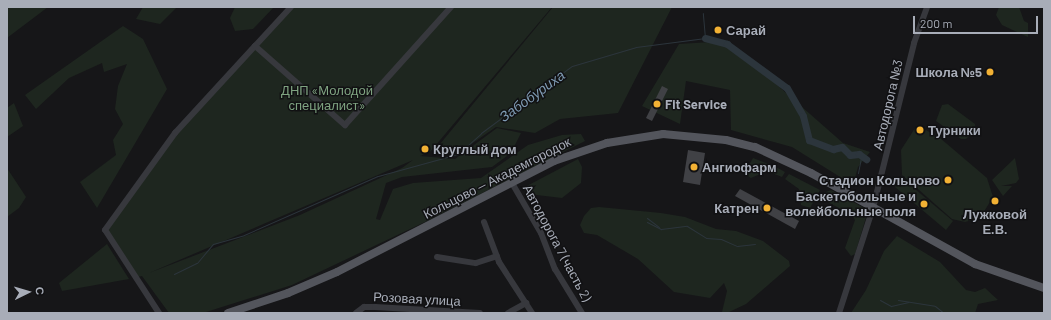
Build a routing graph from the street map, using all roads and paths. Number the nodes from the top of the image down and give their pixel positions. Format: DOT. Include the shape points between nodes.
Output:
graph roads {
  1 [pos="291,7"];
  2 [pos="451,7"];
  3 [pos="927,7"];
  4 [pos="255,46"];
  5 [pos="512,183"];
  6 [pos="873,208"];
  7 [pos="484,222"];
  8 [pos="497,256"];
  9 [pos="437,257"];
  10 [pos="1044,288"];
  11 [pos="526,303"];
  12 [pos="159,313"];
  13 [pos="228,313"];
  14 [pos="356,313"];
  15 [pos="480,313"];
  16 [pos="508,313"];
  17 [pos="532,313"];
  18 [pos="582,313"];
  19 [pos="839,313"];
  1 -- 4 [label="street"];
  2 -- 4 [label="street" via="345,125"];
  3 -- 6 [label="street, Автодорога №3" via="914,43"];
  4 -- 12 [label="street" via="175,133 105,230"];
  5 -- 6 [label="main road, Кольцово — Академгородок" via="554,161 595,146 647,135 693,136 755,147 810,173"];
  5 -- 13 [label="main road, Кольцово — Академгородок" via="337,272 288,293"];
  5 -- 18 [label="street, Автодорога 7 (часть 2)" via="530,212 555,269"];
  6 -- 10 [label="main road, Кольцово — Академгородок" via="975,264"];
  6 -- 19 [label="street, Автодорога №3"];
  7 -- 8 [label="street"];
  8 -- 9 [label="street" via="476,263"];
  8 -- 11 [label="street"];
  11 -- 16 [label="street"];
  11 -- 17 [label="street"];
  14 -- 15 [label="street, Розовая улица" via="364,308 375,307"];
}
